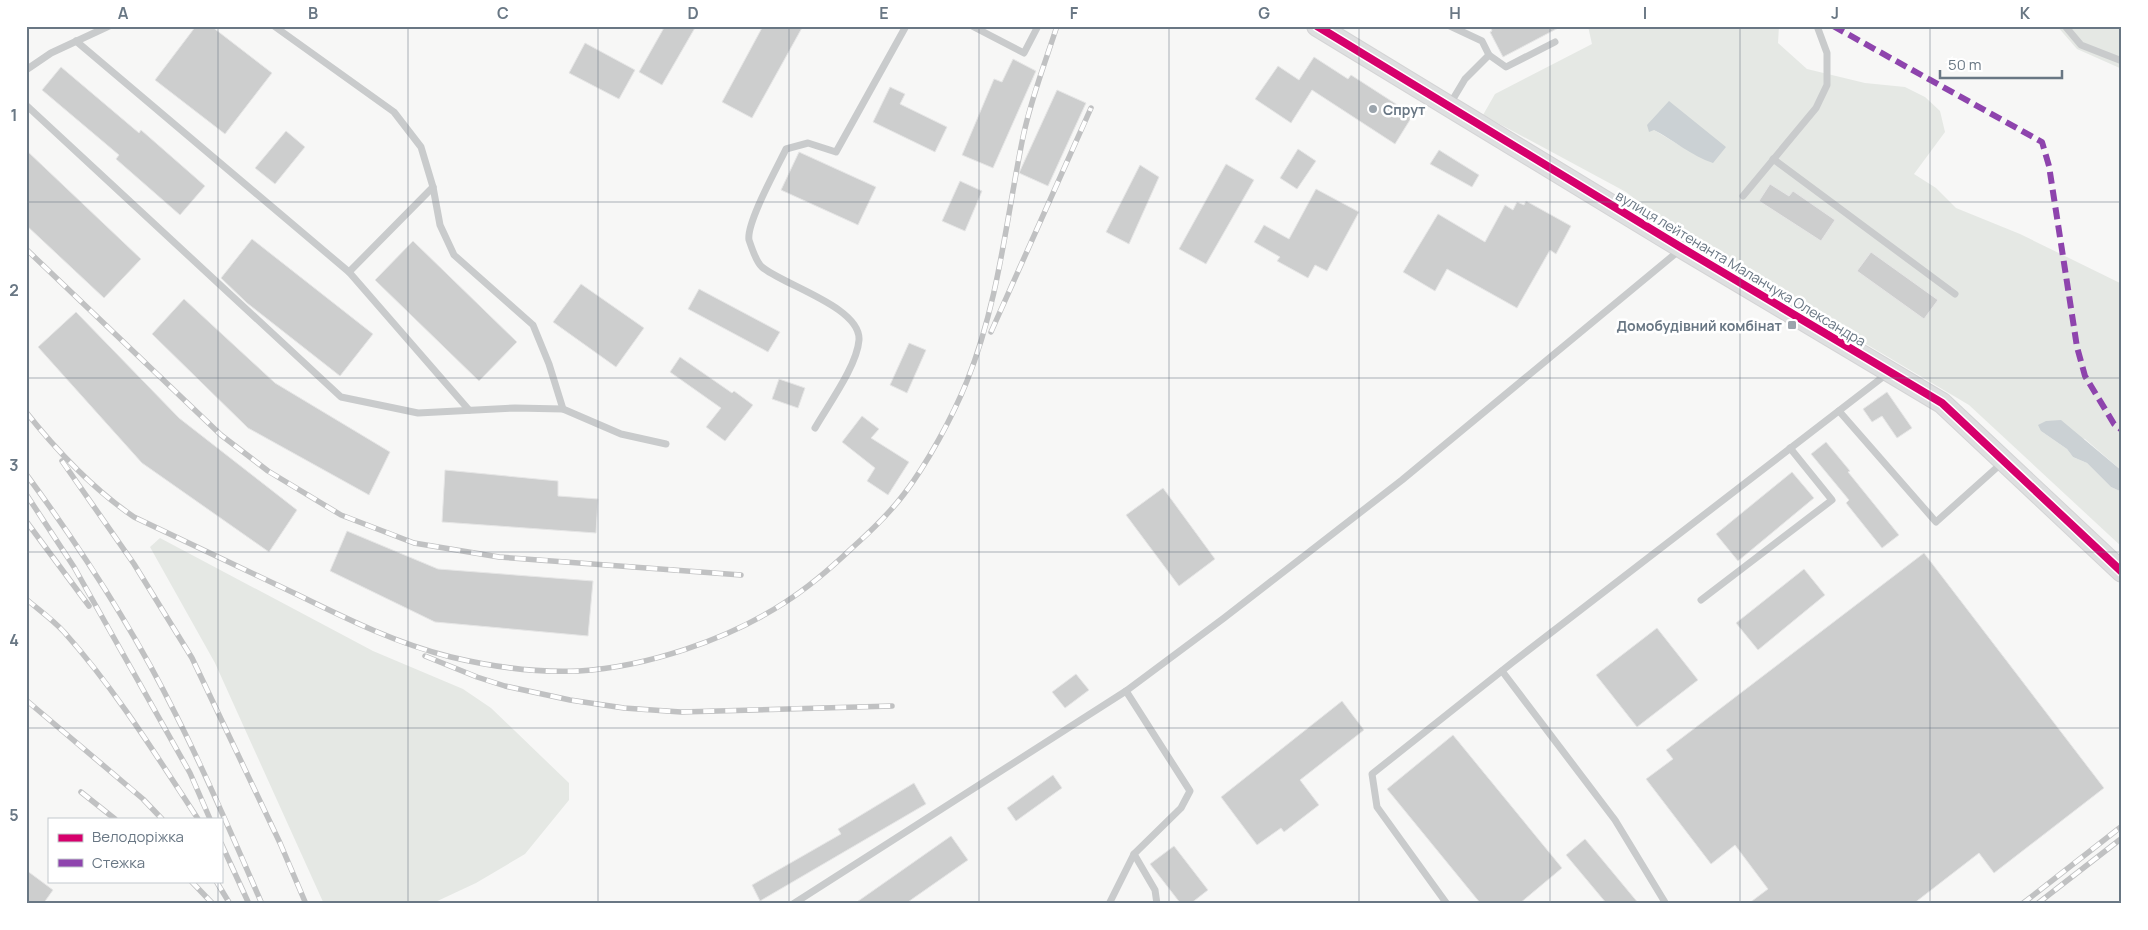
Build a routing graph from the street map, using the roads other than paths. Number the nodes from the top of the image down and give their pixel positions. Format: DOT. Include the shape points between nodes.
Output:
graph roads {
  1 [pos="109,26"];
  2 [pos="274,26"];
  3 [pos="906,26"];
  4 [pos="972,26"];
  5 [pos="1038,26"];
  6 [pos="1317,26"];
  7 [pos="1450,26"];
  8 [pos="1817,26"];
  9 [pos="2065,26"];
  10 [pos="76,41"];
  11 [pos="1555,42"];
  12 [pos="1489,55"];
  13 [pos="2122,61"];
  14 [pos="26,70"];
  15 [pos="26,106"];
  16 [pos="1449,106"];
  17 [pos="1773,159"];
  18 [pos="434,186"];
  19 [pos="1743,196"];
  20 [pos="1682,248"];
  21 [pos="349,272"];
  22 [pos="1956,294"];
  23 [pos="1889,372"];
  24 [pos="563,409"];
  25 [pos="469,410"];
  26 [pos="1839,411"];
  27 [pos="815,428"];
  28 [pos="666,444"];
  29 [pos="1790,448"];
  30 [pos="2003,461"];
  31 [pos="2122,572"];
  32 [pos="1701,600"];
  33 [pos="1502,671"];
  34 [pos="1126,691"];
  35 [pos="1134,854"];
  36 [pos="793,904"];
  37 [pos="1109,904"];
  38 [pos="1157,904"];
  39 [pos="1447,904"];
  40 [pos="1666,904"];
  1 -- 10 [label="lane"];
  2 -- 18 [label="lane" via="394,112 421,147"];
  3 -- 27 [label="lane" via="836,152 808,143 786,149 757,209 749,239 761,266 826,302 852,322 859,338 856,357"];
  4 -- 5 [label="lane" via="1024,52"];
  6 -- 16 [label="street, вулиця лейтенанта Маланчука Олександра"];
  7 -- 12 [label="lane" via="1482,41"];
  8 -- 17 [label="lane" via="1827,53 1827,85 1816,108"];
  9 -- 13 [label="lane" via="2081,45"];
  10 -- 14 [label="lane" via="51,52"];
  10 -- 21 [label="lane"];
  11 -- 12 [label="lane" via="1506,67"];
  12 -- 16 [label="lane" via="1465,79"];
  15 -- 25 [label="lane" via="341,397 418,413"];
  16 -- 20 [label="street, вулиця лейтенанта Маланчука Олександра"];
  17 -- 19 [label="lane"];
  17 -- 22 [label="lane"];
  18 -- 21 [label="lane"];
  18 -- 24 [label="lane" via="440,226 454,254 533,325"];
  20 -- 23 [label="street, вулиця лейтенанта Маланчука Олександра"];
  20 -- 34 [label="lane" via="1402,480"];
  21 -- 25 [label="lane"];
  23 -- 26 [label="lane"];
  23 -- 30 [label="street, вулиця лейтенанта Маланчука Олександра" via="1942,403"];
  24 -- 25 [label="lane"];
  24 -- 28 [label="lane" via="621,434"];
  26 -- 29 [label="lane"];
  26 -- 30 [label="lane" via="1936,522"];
  29 -- 32 [label="lane" via="1832,500"];
  29 -- 33 [label="lane"];
  30 -- 31 [label="street, вулиця лейтенанта Маланчука Олександра"];
  33 -- 39 [label="lane" via="1372,774 1377,807"];
  33 -- 40 [label="lane" via="1616,820"];
  34 -- 35 [label="lane" via="1190,791 1181,808"];
  34 -- 36 [label="lane"];
  35 -- 37 [label="lane"];
  35 -- 38 [label="lane" via="1155,890"];
}
